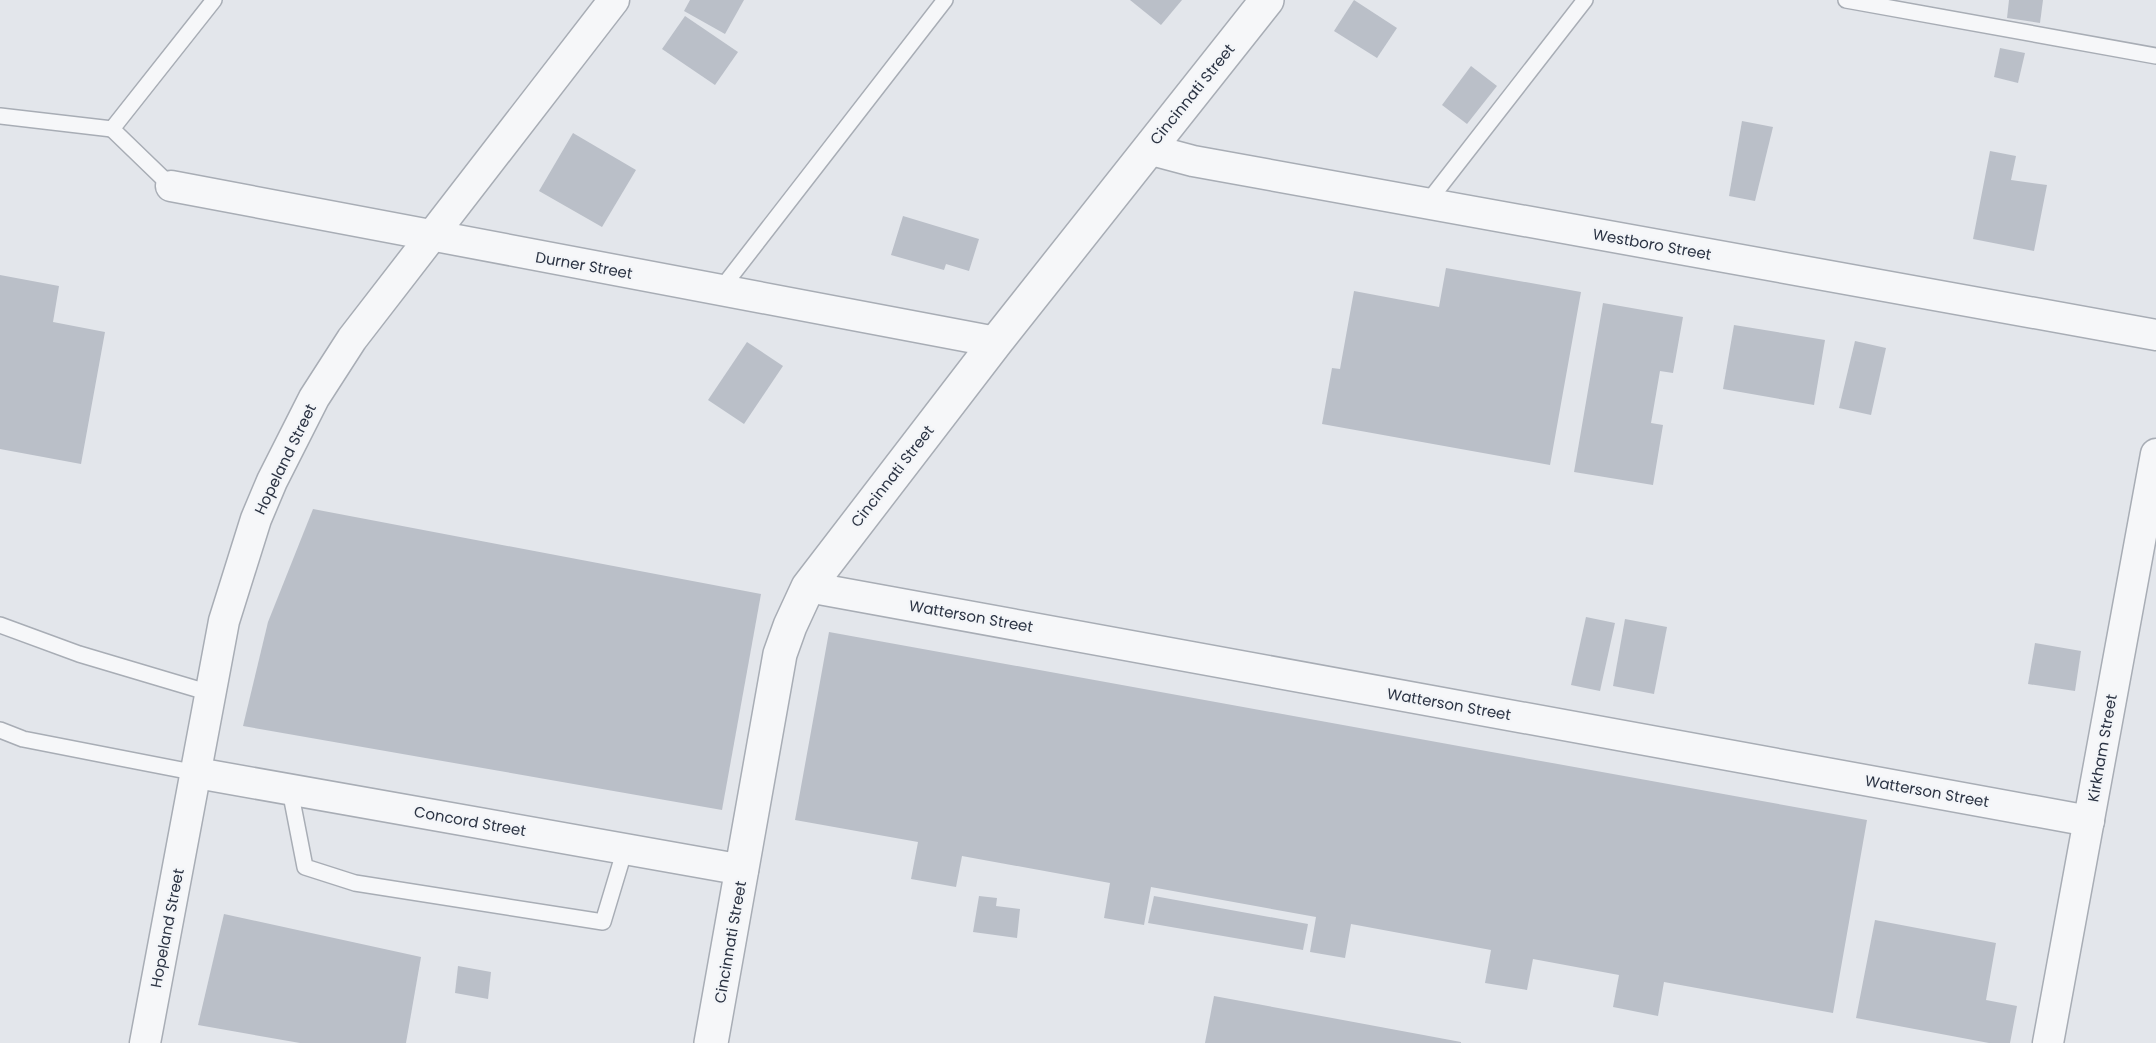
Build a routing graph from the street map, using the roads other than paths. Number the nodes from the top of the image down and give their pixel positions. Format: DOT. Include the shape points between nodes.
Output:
graph roads {
  1 [pos="214,0"];
  2 [pos="614,0"];
  3 [pos="945,0"];
  4 [pos="1267,0"];
  5 [pos="1585,0"];
  6 [pos="1846,0"];
  7 [pos="2156,56"];
  8 [pos="0,116"];
  9 [pos="112,129"];
  10 [pos="1148,149"];
  11 [pos="171,186"];
  12 [pos="1427,203"];
  13 [pos="429,237"];
  14 [pos="720,289"];
  15 [pos="2156,335"];
  16 [pos="996,342"];
  17 [pos="2156,454"];
  18 [pos="808,587"];
  19 [pos="0,625"];
  20 [pos="210,693"];
  21 [pos="0,730"];
  22 [pos="197,773"];
  23 [pos="290,790"];
  24 [pos="2089,821"];
  25 [pos="625,849"];
  26 [pos="743,870"];
  27 [pos="146,1043"];
  28 [pos="711,1043"];
  29 [pos="2048,1043"];
  1 -- 9 [label="lane"];
  2 -- 13 [label="street, Hopeland Street"];
  3 -- 14 [label="lane"];
  4 -- 10 [label="street, Cincinnati Street"];
  5 -- 12 [label="lane"];
  6 -- 7 [label="lane"];
  8 -- 9 [label="lane"];
  9 -- 11 [label="lane"];
  10 -- 12 [label="street, Westboro Street" via="1193,161"];
  10 -- 16 [label="street, Cincinnati Street"];
  11 -- 13 [label="street, Durner Street"];
  12 -- 15 [label="street, Westboro Street"];
  13 -- 14 [label="street, Durner Street"];
  13 -- 20 [label="street, Hopeland Street" via="352,339 314,398 272,481 224,621"];
  14 -- 16 [label="street, Durner Street"];
  16 -- 18 [label="street, Cincinnati Street"];
  17 -- 24 [label="street, Kirkham Street"];
  18 -- 24 [label="street, Watterson Street"];
  18 -- 26 [label="street, Cincinnati Street" via="780,654"];
  19 -- 20 [label="lane" via="99,661"];
  20 -- 22 [label="street, Hopeland Street"];
  21 -- 22 [label="lane" via="23,739"];
  22 -- 23 [label="street, Concord Street"];
  22 -- 27 [label="street, Hopeland Street"];
  23 -- 25 [label="street, Concord Street"];
  23 -- 25 [label="lane" via="305,867 356,883 603,922"];
  24 -- 29 [label="street, Kirkham Street"];
  25 -- 26 [label="street, Concord Street"];
  26 -- 28 [label="street, Cincinnati Street"];
}
